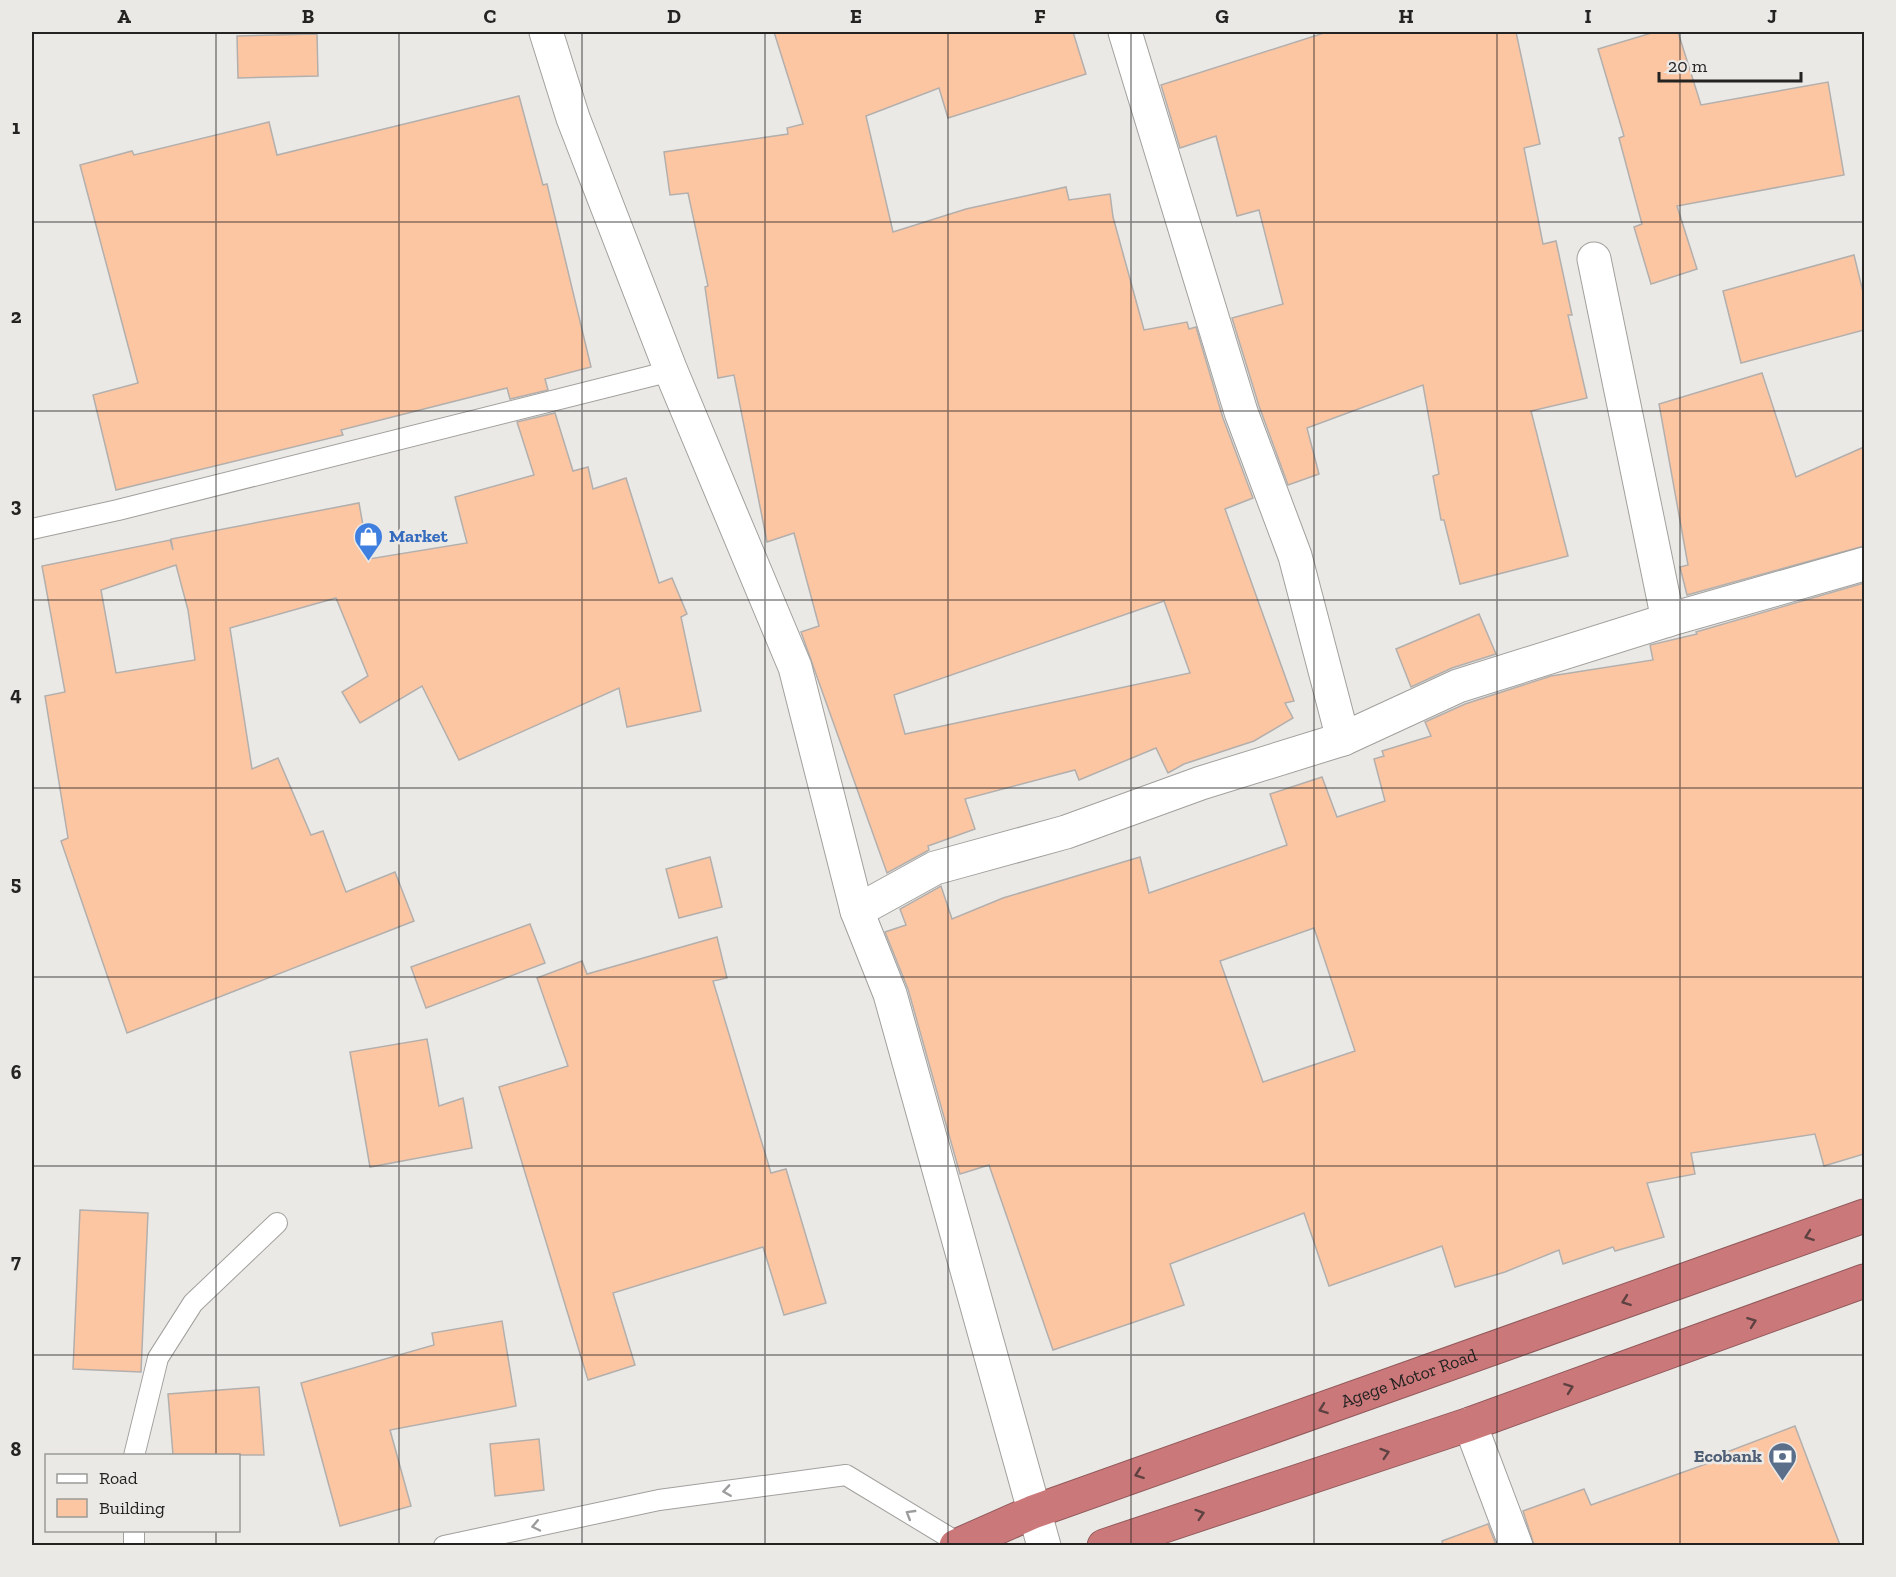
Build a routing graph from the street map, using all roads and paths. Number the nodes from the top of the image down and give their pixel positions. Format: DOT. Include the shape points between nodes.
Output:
graph roads {
  1 [pos="546,32"];
  2 [pos="1125,32"];
  3 [pos="1594,259"];
  4 [pos="671,371"];
  5 [pos="32,529"];
  6 [pos="1864,564"];
  7 [pos="1668,620"];
  8 [pos="1343,740"];
  9 [pos="857,911"];
  10 [pos="1864,1216"];
  11 [pos="277,1223"];
  12 [pos="1864,1281"];
  13 [pos="1470,1424"];
  14 [pos="134,1454"];
  15 [pos="1033,1512"];
  16 [pos="444,1545"];
  17 [pos="959,1545"];
  18 [pos="1044,1545"];
  19 [pos="1104,1545"];
  20 [pos="1516,1545"];
  1 -- 4 [label="street" via="573,117"];
  2 -- 8 [label="street" via="1241,412 1295,556"];
  3 -- 7 [label="street"];
  4 -- 5 [label="lane"];
  4 -- 9 [label="street" via="795,667"];
  6 -- 7 [label="street"];
  7 -- 8 [label="street" via="1458,687"];
  8 -- 9 [label="street" via="1201,783 1066,832 936,868"];
  9 -- 15 [label="street" via="890,994"];
  10 -- 15 [label="highway, Agege Motor Road, one-way"];
  11 -- 14 [label="lane" via="193,1303 158,1358"];
  13 -- 12 [label="highway, one-way"];
  19 -- 13 [label="highway, one-way"];
  13 -- 20 [label="street"];
  15 -- 17 [label="highway, Agege Motor Road"];
  15 -- 18 [label="street"];
  17 -- 16 [label="lane, one-way" via="846,1475 659,1500"];
}
